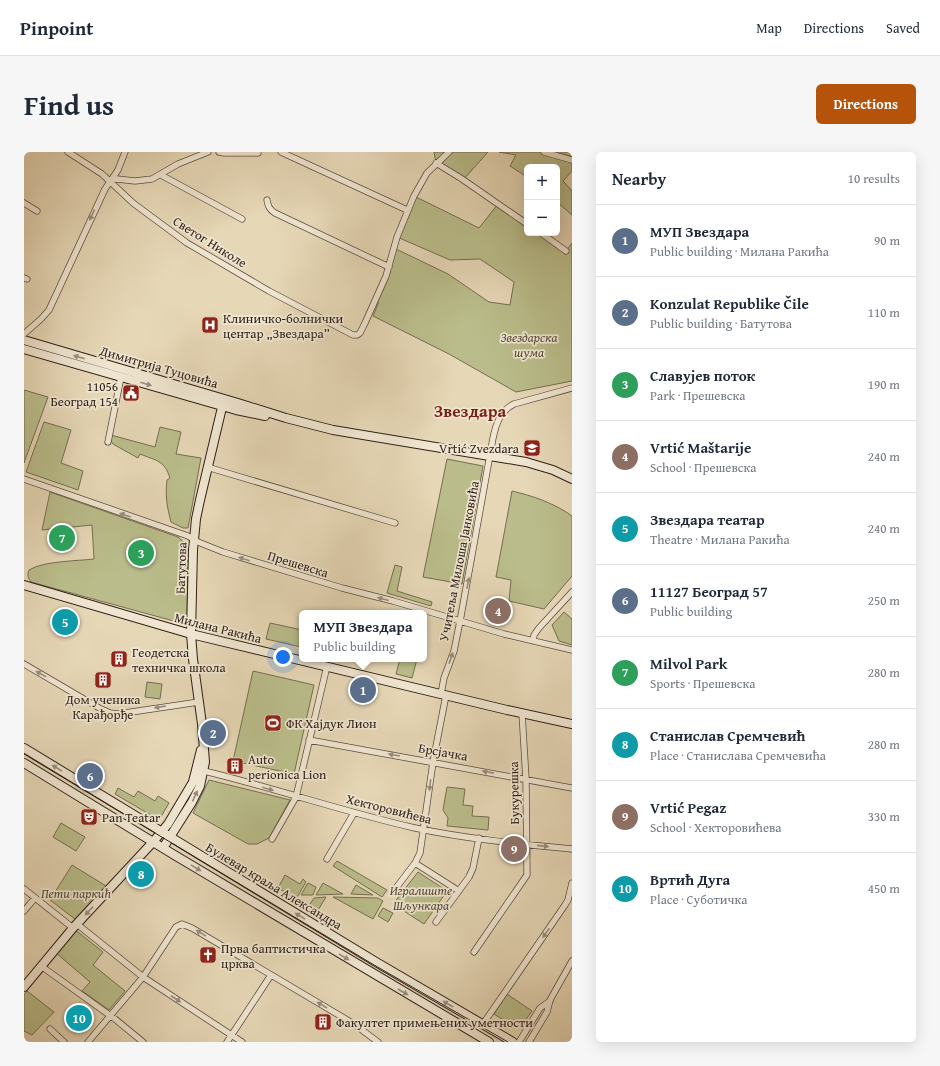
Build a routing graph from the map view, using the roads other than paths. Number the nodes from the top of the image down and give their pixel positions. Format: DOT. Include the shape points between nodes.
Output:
graph roads {
  1 [pos="68,152"];
  2 [pos="124,152"];
  3 [pos="208,152"];
  4 [pos="219,152"];
  5 [pos="281,152"];
  6 [pos="449,152"];
  7 [pos="544,152"];
  8 [pos="258,153"];
  9 [pos="572,160"];
  10 [pos="436,163"];
  11 [pos="161,175"];
  12 [pos="111,181"];
  13 [pos="268,200"];
  14 [pos="24,203"];
  15 [pos="407,210"];
  16 [pos="37,211"];
  17 [pos="242,219"];
  18 [pos="524,222"];
  19 [pos="545,236"];
  20 [pos="566,251"];
  21 [pos="389,268"];
  22 [pos="24,334"];
  23 [pos="24,340"];
  24 [pos="24,349"];
  25 [pos="121,377"];
  26 [pos="572,388"];
  27 [pos="223,402"];
  28 [pos="108,442"];
  29 [pos="490,455"];
  30 [pos="207,467"];
  31 [pos="24,479"];
  32 [pos="572,479"];
  33 [pos="395,523"];
  34 [pos="194,539"];
  35 [pos="24,585"];
  36 [pos="572,592"];
  37 [pos="422,610"];
  38 [pos="427,611"];
  39 [pos="460,621"];
  40 [pos="192,634"];
  41 [pos="533,641"];
  42 [pos="572,650"];
  43 [pos="299,660"];
  44 [pos="309,662"];
  45 [pos="24,664"];
  46 [pos="326,666"];
  47 [pos="444,694"];
  48 [pos="199,702"];
  49 [pos="522,714"];
  50 [pos="572,724"];
  51 [pos="203,740"];
  52 [pos="309,740"];
  53 [pos="24,748"];
  54 [pos="432,762"];
  55 [pos="24,763"];
  56 [pos="204,771"];
  57 [pos="526,779"];
  58 [pos="572,788"];
  59 [pos="296,797"];
  60 [pos="354,813"];
  61 [pos="424,830"];
  62 [pos="162,831"];
  63 [pos="170,836"];
  64 [pos="479,838"];
  65 [pos="272,839"];
  66 [pos="153,842"];
  67 [pos="527,844"];
  68 [pos="163,848"];
  69 [pos="572,849"];
  70 [pos="327,859"];
  71 [pos="415,863"];
  72 [pos="572,883"];
  73 [pos="396,888"];
  74 [pos="24,889"];
  75 [pos="459,891"];
  76 [pos="35,898"];
  77 [pos="570,902"];
  78 [pos="24,911"];
  79 [pos="436,922"];
  80 [pos="75,926"];
  81 [pos="474,952"];
  82 [pos="572,961"];
  83 [pos="41,966"];
  84 [pos="271,975"];
  85 [pos="143,977"];
  86 [pos="24,987"];
  87 [pos="550,1000"];
  88 [pos="111,1016"];
  89 [pos="483,1024"];
  90 [pos="50,1029"];
  91 [pos="232,1035"];
  92 [pos="64,1042"];
  93 [pos="88,1042"];
  94 [pos="143,1042"];
  95 [pos="227,1042"];
  96 [pos="242,1042"];
  97 [pos="378,1042"];
  98 [pos="489,1042"];
  99 [pos="513,1042"];
  100 [pos="519,1042"];
  101 [pos="530,1042"];
  1 -- 12 [label="street, Светог Николе"];
  2 -- 12 [label="street"];
  3 -- 11 [label="street" via="178,164"];
  4 -- 8 [label="street"];
  5 -- 15 [label="street"];
  6 -- 10 [label="street"];
  7 -- 9 [label="street"];
  10 -- 15 [label="street" via="427,173"];
  10 -- 18 [label="street"];
  11 -- 12 [label="street" via="148,180"];
  11 -- 17 [label="street"];
  12 -- 21 [label="street, Светог Николе" via="133,203 187,242 269,291 353,335 357,335 363,328"];
  12 -- 22 [label="street, one-way" via="48,310"];
  13 -- 21 [label="street" via="269,208 275,213"];
  14 -- 16 [label="street"];
  15 -- 21 [label="street"];
  19 -- 20 [label="street"];
  27 -- 23 [label="main road, Димитрија Туцовића, one-way"];
  24 -- 25 [label="main road, Димитрија Туцовића"];
  25 -- 27 [label="main road, Димитрија Туцовића, one-way"];
  25 -- 28 [label="street"];
  26 -- 29 [label="street, Учитеља Милоша Јанковића" via="509,406 499,418"];
  27 -- 29 [label="main road, Димитрија Туцовића" via="333,430"];
  27 -- 30 [label="main road, Батутова"];
  29 -- 32 [label="main road, Димитрија Туцовића" via="537,465"];
  39 -- 29 [label="street, Учитеља Милоша Јанковића, one-way"];
  30 -- 33 [label="street"];
  30 -- 34 [label="main road, Батутова"];
  34 -- 31 [label="street, Прешевска, one-way"];
  37 -- 34 [label="street, Прешевска, one-way" via="242,558"];
  34 -- 40 [label="main road, Батутова"];
  35 -- 40 [label="main road, Милана Ракића"];
  36 -- 41 [label="street" via="538,628"];
  39 -- 38 [label="street, Прешевска, one-way"];
  39 -- 41 [label="street, Прешевска"];
  47 -- 39 [label="street, Учитеља Милоша Јанковића, one-way" via="444,678 454,651"];
  40 -- 43 [label="main road, Милана Ракића"];
  40 -- 48 [label="main road, Батутова"];
  41 -- 42 [label="street, Прешевска"];
  44 -- 46 [label="main road, Милана Ракића"];
  48 -- 45 [label="street, one-way" via="110,713"];
  46 -- 47 [label="main road, Милана Ракића"];
  46 -- 52 [label="street"];
  47 -- 49 [label="main road, Милана Ракића"];
  47 -- 54 [label="street, Учитеља Милоша Јанковића"];
  48 -- 51 [label="main road, Батутова"];
  49 -- 50 [label="main road, Милана Ракића"];
  49 -- 57 [label="street, Букурешка"];
  51 -- 56 [label="main road, Батутова"];
  51 -- 62 [label="main road, Батутова" via="193,782"];
  54 -- 52 [label="street, Брсјачка, one-way"];
  52 -- 59 [label="street"];
  62 -- 53 [label="main road, Булевар краља Александра, one-way"];
  57 -- 54 [label="street, Брсјачка, one-way"];
  54 -- 61 [label="street, Учитеља Милоша Јанковића, one-way"];
  55 -- 66 [label="main road, Булевар краља Александра"];
  56 -- 59 [label="street, Хекторовићева, one-way"];
  63 -- 56 [label="main road, Батутова, one-way" via="192,802"];
  57 -- 58 [label="street, Брсјачка"];
  57 -- 67 [label="street, Букурешка"];
  59 -- 60 [label="street, Хекторовићева"];
  59 -- 65 [label="street"];
  60 -- 61 [label="street, Хекторовићева"];
  60 -- 70 [label="street"];
  61 -- 64 [label="street, Хекторовићева"];
  61 -- 71 [label="street, Учитеља Милоша Јанковића" via="420,853"];
  62 -- 63 [label="main road, Булевар краља Александра"];
  62 -- 66 [label="main road, Батутова"];
  63 -- 68 [label="main road, Батутова"];
  89 -- 63 [label="main road, Булевар краља Александра, one-way"];
  64 -- 67 [label="street, Хекторовићева"];
  64 -- 75 [label="street" via="474,868"];
  66 -- 68 [label="main road, Булевар краља Александра"];
  66 -- 80 [label="main road, Батутова, one-way"];
  67 -- 69 [label="street, Хекторовићева, one-way"];
  67 -- 81 [label="street, Букурешка" via="525,879"];
  68 -- 98 [label="main road, Булевар краља Александра, one-way"];
  71 -- 73 [label="street, Учитеља Милоша Јанковића"];
  71 -- 75 [label="street"];
  72 -- 77 [label="street"];
  74 -- 76 [label="street"];
  75 -- 79 [label="street"];
  76 -- 78 [label="street"];
  76 -- 80 [label="street"];
  77 -- 89 [label="street, one-way"];
  80 -- 83 [label="main road, Батутова"];
  80 -- 85 [label="street"];
  82 -- 87 [label="street"];
  83 -- 86 [label="main road, Батутова"];
  83 -- 88 [label="street"];
  84 -- 85 [label="street, one-way" via="182,924 176,927"];
  84 -- 91 [label="street"];
  97 -- 84 [label="street, one-way" via="354,1024"];
  85 -- 88 [label="street"];
  85 -- 91 [label="street, one-way"];
  87 -- 100 [label="street" via="540,1008"];
  87 -- 101 [label="street" via="547,1012"];
  88 -- 93 [label="street"];
  88 -- 94 [label="street"];
  89 -- 99 [label="main road, Булевар краља Александра"];
  90 -- 92 [label="street"];
  91 -- 95 [label="street"];
  91 -- 96 [label="street"];
}
